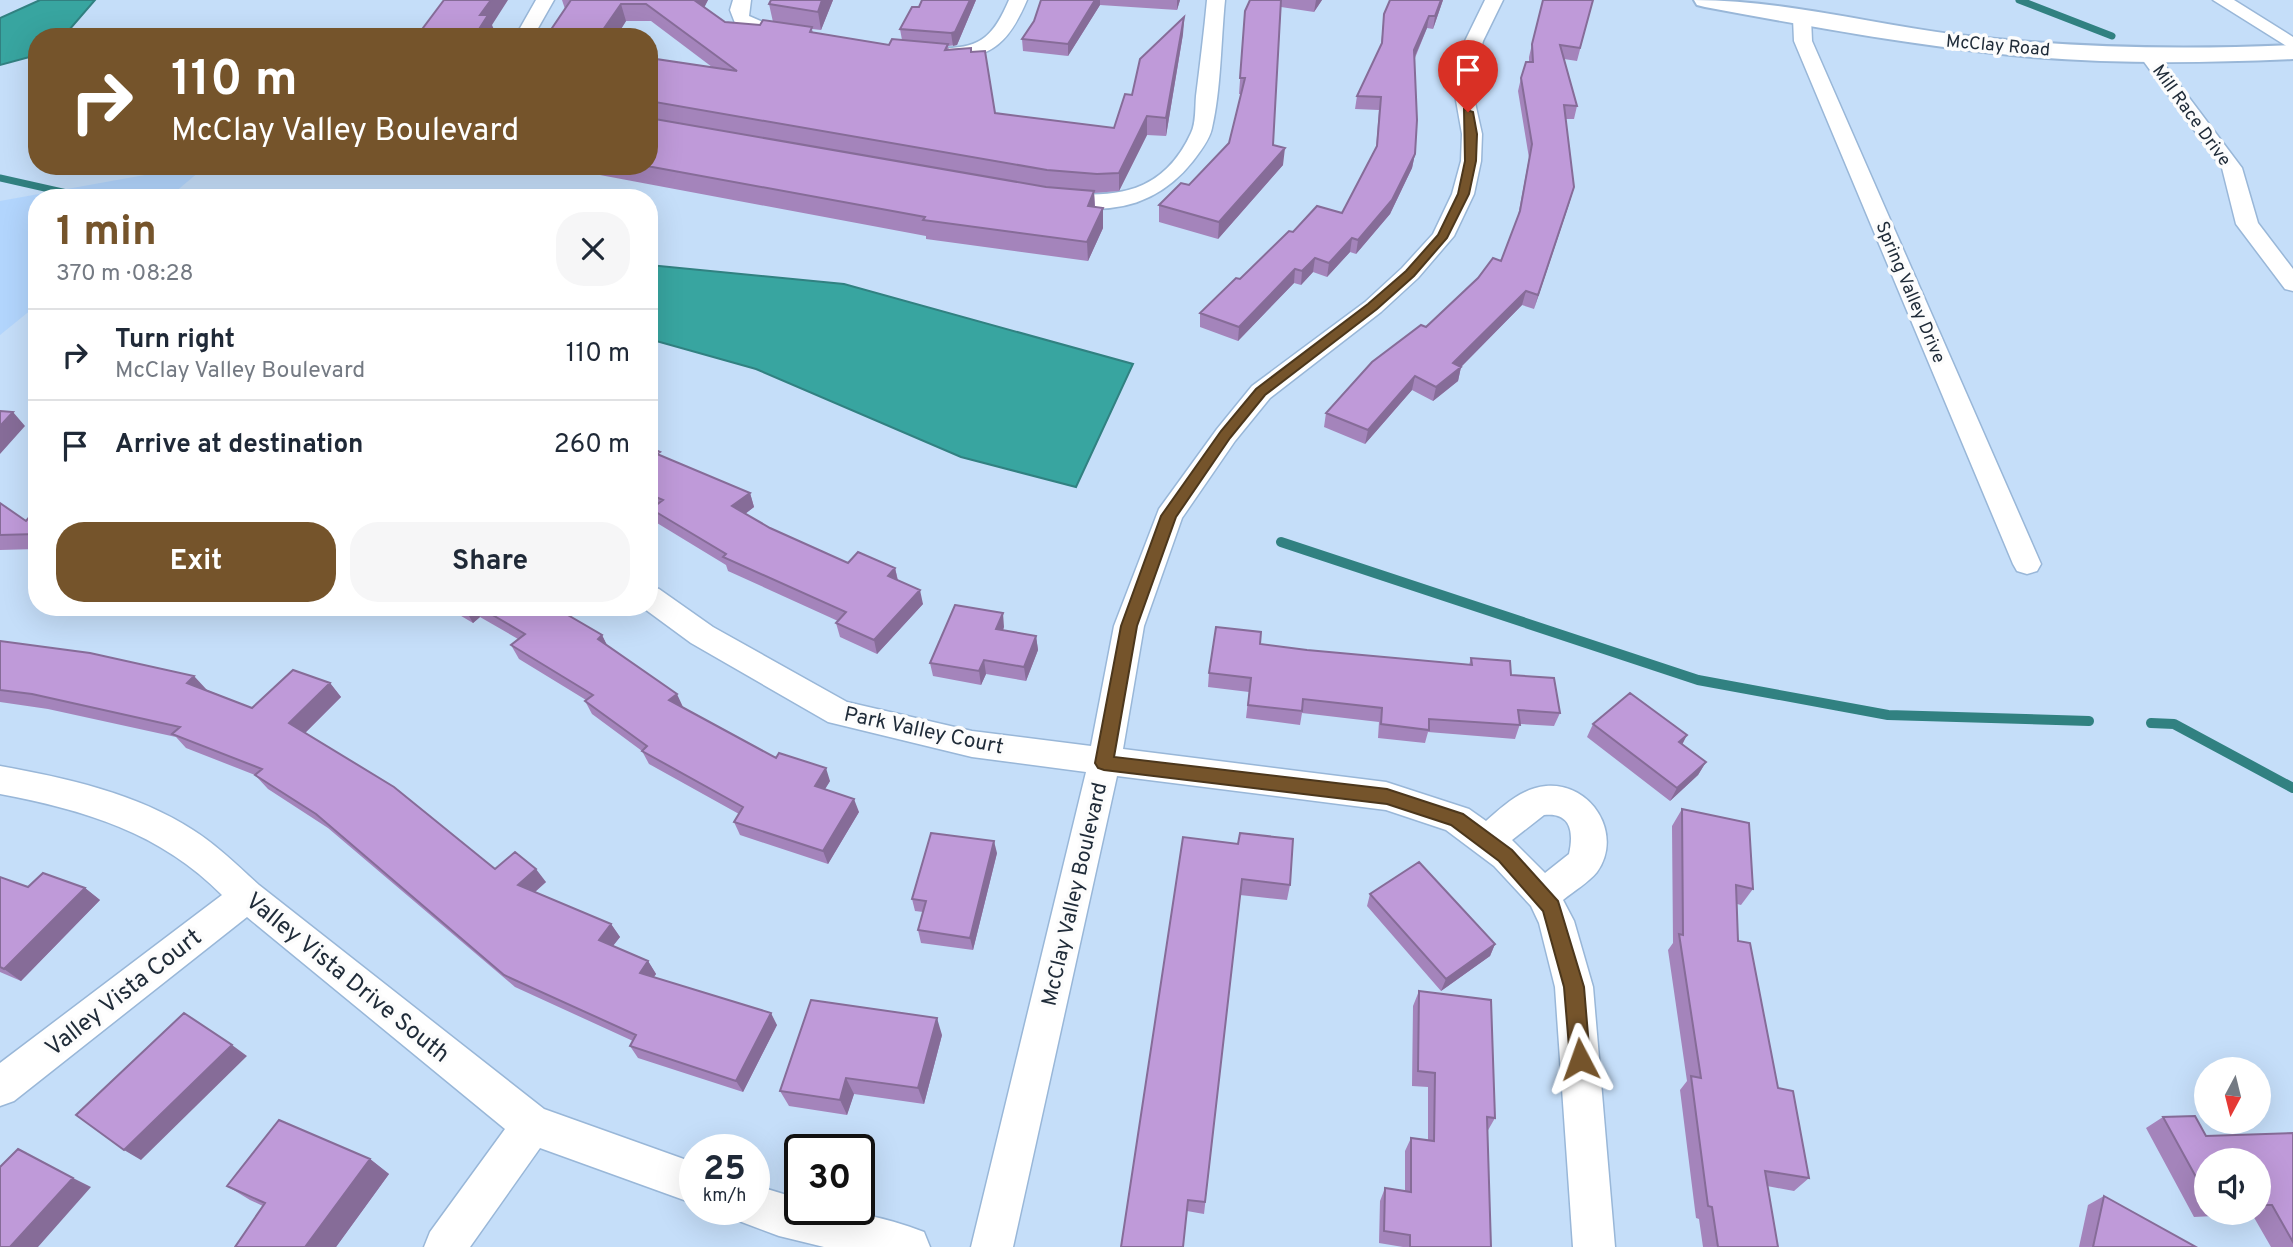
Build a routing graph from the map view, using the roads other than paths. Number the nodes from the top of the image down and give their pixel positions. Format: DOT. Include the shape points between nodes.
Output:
graph roads {
  1 [pos="545,0"];
  2 [pos="742,0"];
  3 [pos="1018,0"];
  4 [pos="1216,0"];
  5 [pos="1493,0"];
  6 [pos="1705,0"];
  7 [pos="2222,0"];
  8 [pos="1802,18"];
  9 [pos="529,28"];
  10 [pos="803,35"];
  11 [pos="2293,45"];
  12 [pos="915,52"];
  13 [pos="2293,52"];
  14 [pos="2148,55"];
  15 [pos="1034,195"];
  16 [pos="2293,284"];
  17 [pos="2027,564"];
  18 [pos="658,603"];
  19 [pos="1104,763"];
  20 [pos="0,780"];
  21 [pos="1487,842"];
  22 [pos="1544,895"];
  23 [pos="247,896"];
  24 [pos="0,1087"];
  25 [pos="532,1125"];
  26 [pos="679,1178"];
  27 [pos="770,1212"];
  28 [pos="445,1247"];
  29 [pos="909,1247"];
  30 [pos="992,1247"];
  31 [pos="1594,1247"];
  1 -- 9 [label="street"];
  2 -- 10 [label="street" via="741,19"];
  3 -- 12 [label="street" via="992,44 953,54"];
  4 -- 15 [label="street" via="1202,131 1192,149 1155,188 1137,197 1086,203"];
  5 -- 19 [label="street, McClay Valley Boulevard" via="1475,41 1464,89 1472,134 1471,161 1463,194 1443,236 1410,274 1373,306 1261,392 1169,516 1129,626"];
  6 -- 8 [label="main road, McClay Road"];
  7 -- 11 [label="street"];
  8 -- 14 [label="main road, McClay Road" via="1997,47"];
  8 -- 17 [label="street, Spring Valley Drive" via="1803,41"];
  13 -- 14 [label="main road, McClay Road"];
  14 -- 16 [label="street, Mill Race Drive" via="2232,168 2248,224"];
  18 -- 19 [label="street, Park Valley Court" via="702,635 839,713 972,744"];
  19 -- 21 [label="street, Park Valley Court" via="1387,796 1457,819"];
  19 -- 30 [label="street, McClay Valley Boulevard"];
  20 -- 23 [label="street, Valley Vista Drive South" via="105,803 151,821 204,856"];
  21 -- 22 [label="street, Park Valley Court"];
  21 -- 22 [label="street" via="1540,802 1560,800 1583,817 1590,830 1584,863"];
  22 -- 31 [label="street" via="1556,920 1574,987"];
  23 -- 24 [label="street, Valley Vista Court"];
  23 -- 25 [label="street, Valley Vista Drive South"];
  25 -- 26 [label="street, Valley Vista Drive South"];
  25 -- 28 [label="street"];
  27 -- 29 [label="street"];
}
